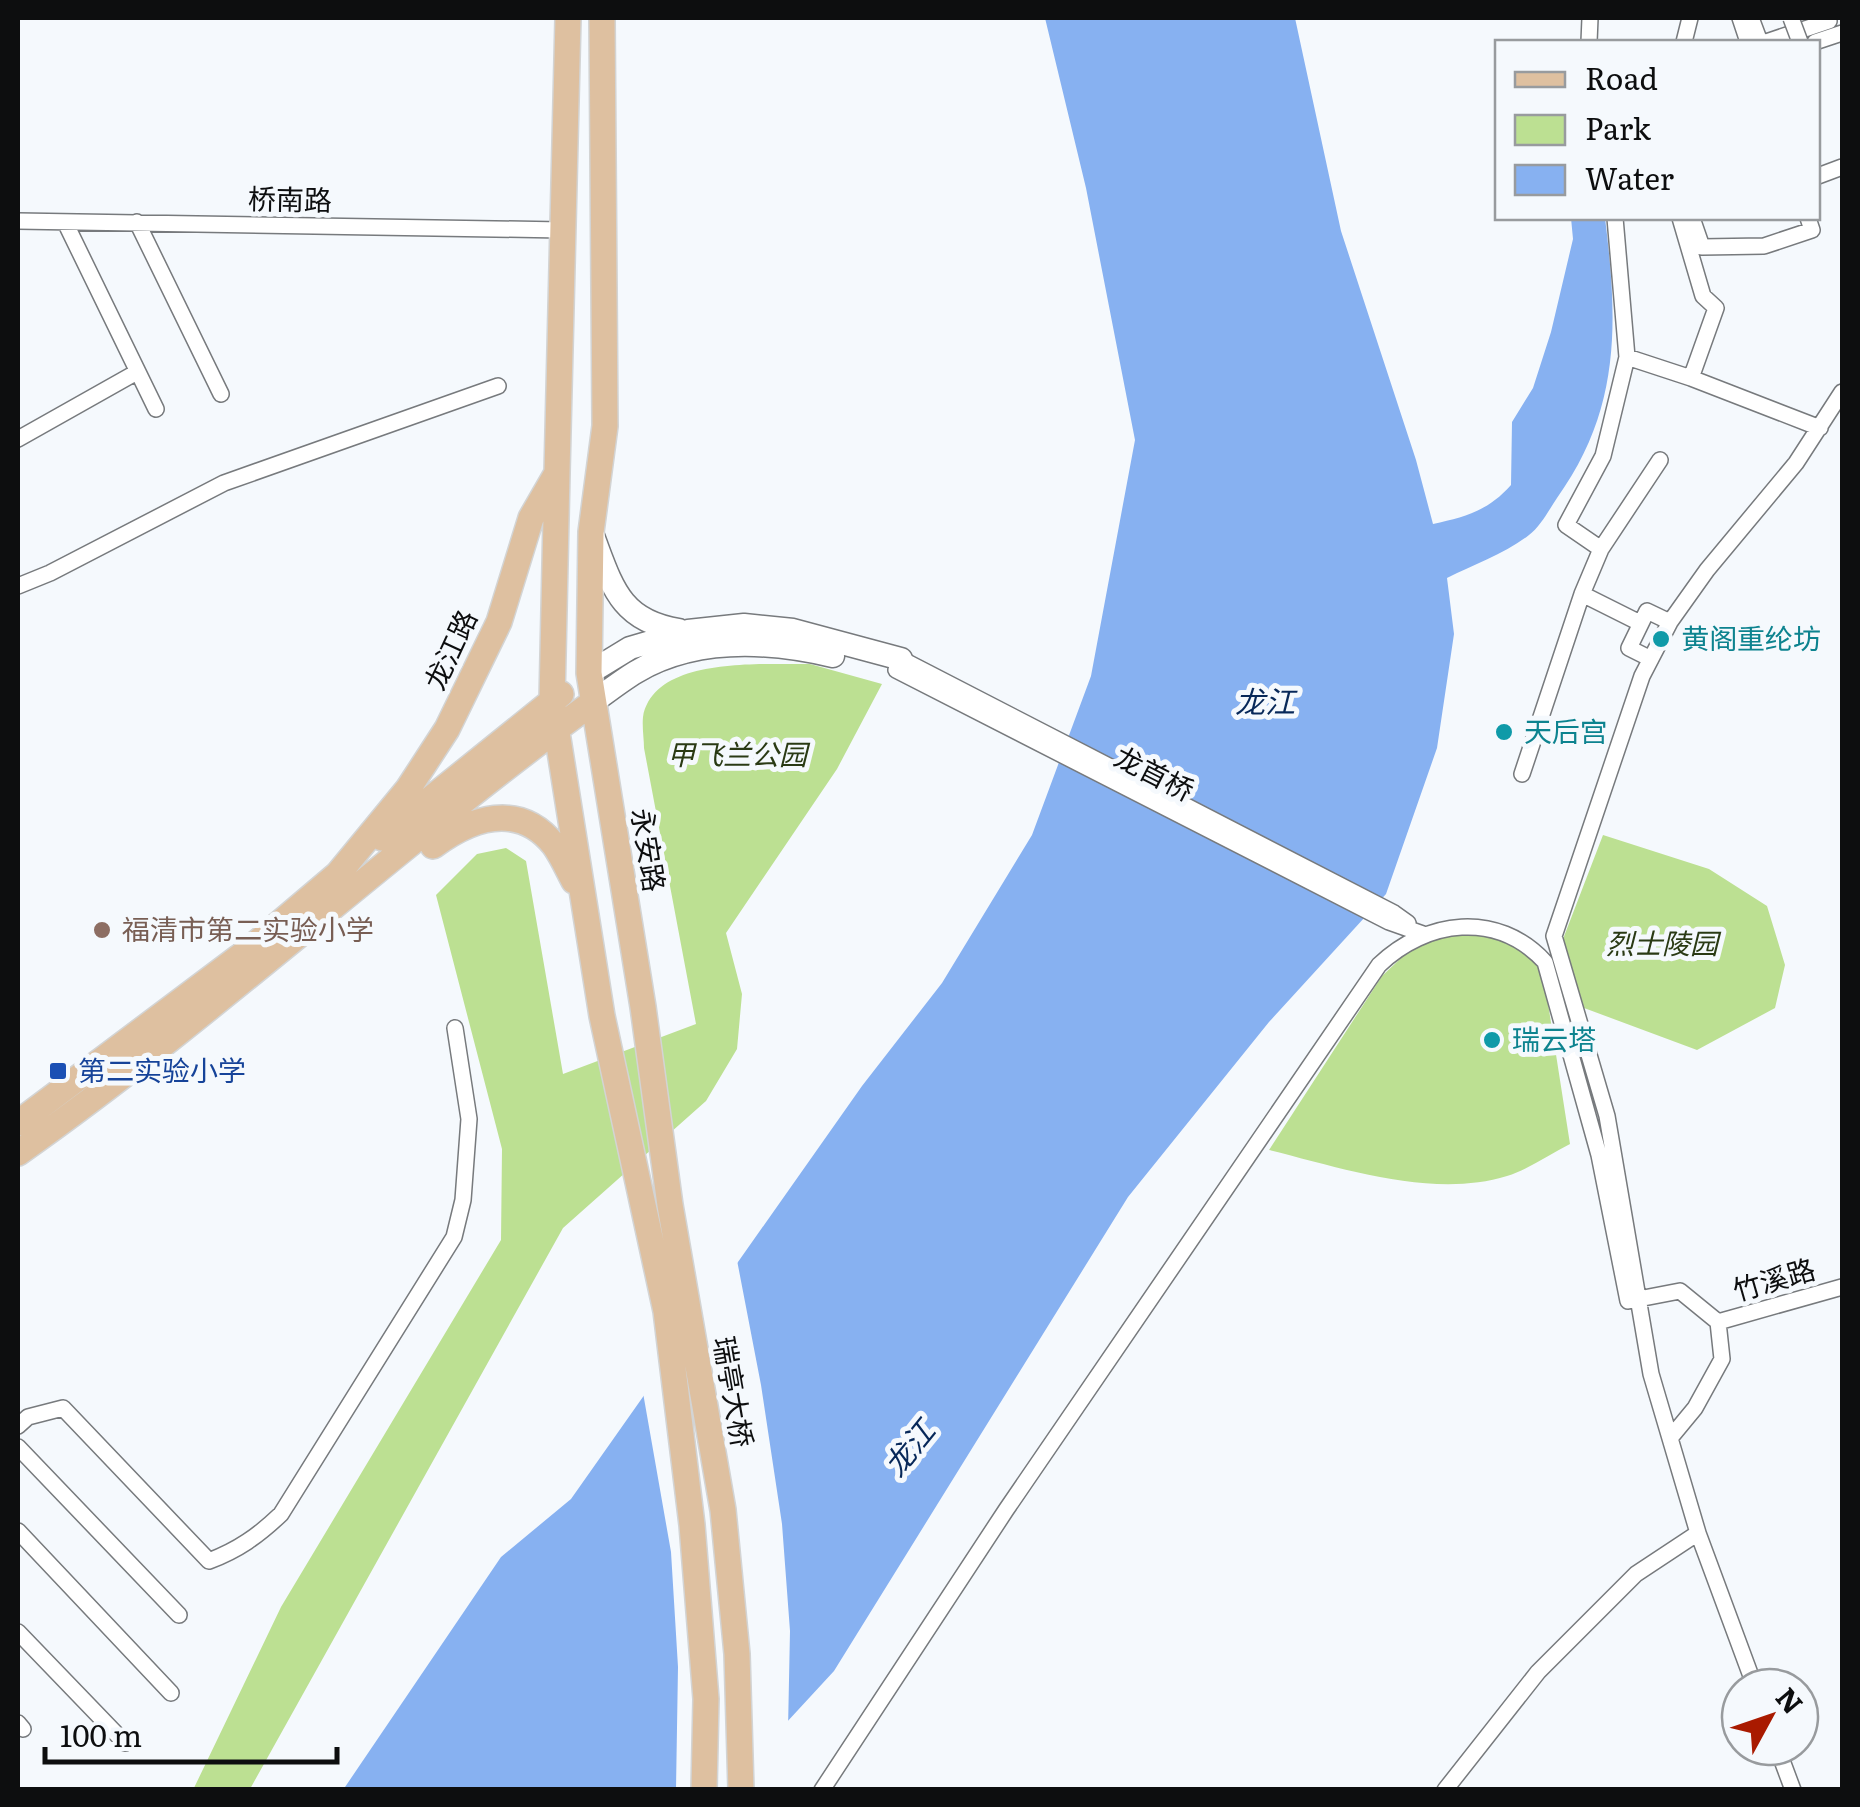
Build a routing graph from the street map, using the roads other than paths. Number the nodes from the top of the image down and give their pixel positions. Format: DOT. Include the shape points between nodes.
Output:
graph roads {
  1 [pos="568,18"];
  2 [pos="602,18"];
  3 [pos="1828,32"];
  4 [pos="1776,40"];
  5 [pos="1615,220"];
  6 [pos="1681,220"];
  7 [pos="1693,220"];
  8 [pos="1809,220"];
  9 [pos="18,222"];
  10 [pos="64,222"];
  11 [pos="137,222"];
  12 [pos="562,230"];
  13 [pos="1627,357"];
  14 [pos="137,372"];
  15 [pos="1691,378"];
  16 [pos="498,386"];
  17 [pos="1842,392"];
  18 [pos="222,394"];
  19 [pos="156,409"];
  20 [pos="1820,428"];
  21 [pos="18,439"];
  22 [pos="1660,460"];
  23 [pos="557,473"];
  24 [pos="591,532"];
  25 [pos="1601,549"];
  26 [pos="18,586"];
  27 [pos="1582,594"];
  28 [pos="1670,622"];
  29 [pos="1640,623"];
  30 [pos="688,631"];
  31 [pos="1651,658"];
  32 [pos="898,665"];
  33 [pos="589,673"];
  34 [pos="552,701"];
  35 [pos="592,702"];
  36 [pos="558,728"];
  37 [pos="1522,774"];
  38 [pos="387,865"];
  39 [pos="338,874"];
  40 [pos="584,899"];
  41 [pos="1423,934"];
  42 [pos="643,1007"];
  43 [pos="456,1028"];
  44 [pos="18,1122"];
  45 [pos="18,1153"];
  46 [pos="1842,1287"];
  47 [pos="1640,1299"];
  48 [pos="1718,1322"];
  49 [pos="18,1426"];
  50 [pos="1671,1437"];
  51 [pos="18,1447"];
  52 [pos="18,1532"];
  53 [pos="1698,1534"];
  54 [pos="178,1614"];
  55 [pos="18,1632"];
  56 [pos="1748,1667"];
  57 [pos="172,1693"];
  58 [pos="125,1743"];
  59 [pos="704,1790"];
  60 [pos="740,1790"];
  61 [pos="822,1790"];
  62 [pos="1445,1790"];
  1 -- 12 [label="main road, 龙江路"];
  2 -- 24 [label="main road" via="605,426"];
  3 -- 4 [label="street"];
  5 -- 13 [label="street"];
  6 -- 15 [label="street" via="1702,296 1716,308"];
  7 -- 8 [label="street" via="1702,248 1764,246 1812,230"];
  9 -- 10 [label="street, 桥南路"];
  10 -- 11 [label="street, 桥南路"];
  10 -- 14 [label="street"];
  11 -- 12 [label="street, 桥南路"];
  11 -- 18 [label="street"];
  12 -- 23 [label="main road, 龙江路"];
  13 -- 15 [label="street"];
  13 -- 25 [label="street" via="1603,456 1566,525"];
  14 -- 19 [label="street"];
  14 -- 21 [label="street"];
  15 -- 20 [label="street"];
  16 -- 26 [label="street" via="224,483"];
  17 -- 20 [label="street"];
  20 -- 28 [label="street"];
  22 -- 25 [label="street"];
  23 -- 34 [label="main road"];
  23 -- 39 [label="main road, 龙江路" via="531,518 499,622 447,730"];
  24 -- 30 [label="street" via="610,583 627,606 643,622"];
  24 -- 33 [label="main road, 永安路"];
  25 -- 27 [label="street"];
  27 -- 29 [label="street"];
  27 -- 37 [label="street"];
  28 -- 29 [label="street" via="1647,612"];
  28 -- 31 [label="street"];
  29 -- 31 [label="street" via="1629,648"];
  30 -- 32 [label="street" via="744,625 793,630"];
  30 -- 33 [label="street" via="630,648"];
  31 -- 47 [label="street" via="1554,936 1608,1116"];
  32 -- 35 [label="street" via="744,644 666,658"];
  32 -- 41 [label="street, 龙首桥"];
  33 -- 34 [label="main road"];
  33 -- 35 [label="main road, 永安路"];
  34 -- 36 [label="main road"];
  34 -- 39 [label="main road"];
  35 -- 36 [label="main road"];
  35 -- 42 [label="main road, 永安路"];
  36 -- 38 [label="main road"];
  36 -- 40 [label="main road"];
  38 -- 40 [label="main road" via="424,853 488,816 513,817 554,846"];
  38 -- 45 [label="main road"];
  39 -- 44 [label="main road, 龙江路" via="246,952"];
  40 -- 59 [label="main road, 瑞亭大桥" via="602,1016 666,1311 706,1699"];
  41 -- 47 [label="street" via="1473,925 1499,932 1545,962 1599,1155 1628,1301"];
  41 -- 61 [label="street" via="1379,965"];
  42 -- 60 [label="main road, 瑞亭大桥" via="723,1510 737,1654"];
  43 -- 49 [label="street" via="469,1119 454,1237 280,1514 261,1532 209,1561 63,1408"];
  46 -- 48 [label="street, 竹溪路"];
  47 -- 48 [label="street" via="1680,1291"];
  47 -- 50 [label="street" via="1651,1374"];
  48 -- 50 [label="street" via="1722,1359"];
  50 -- 53 [label="street"];
  51 -- 54 [label="street"];
  52 -- 57 [label="street"];
  53 -- 56 [label="street"];
  53 -- 62 [label="street" via="1636,1574 1538,1672"];
  55 -- 58 [label="street"];
}
